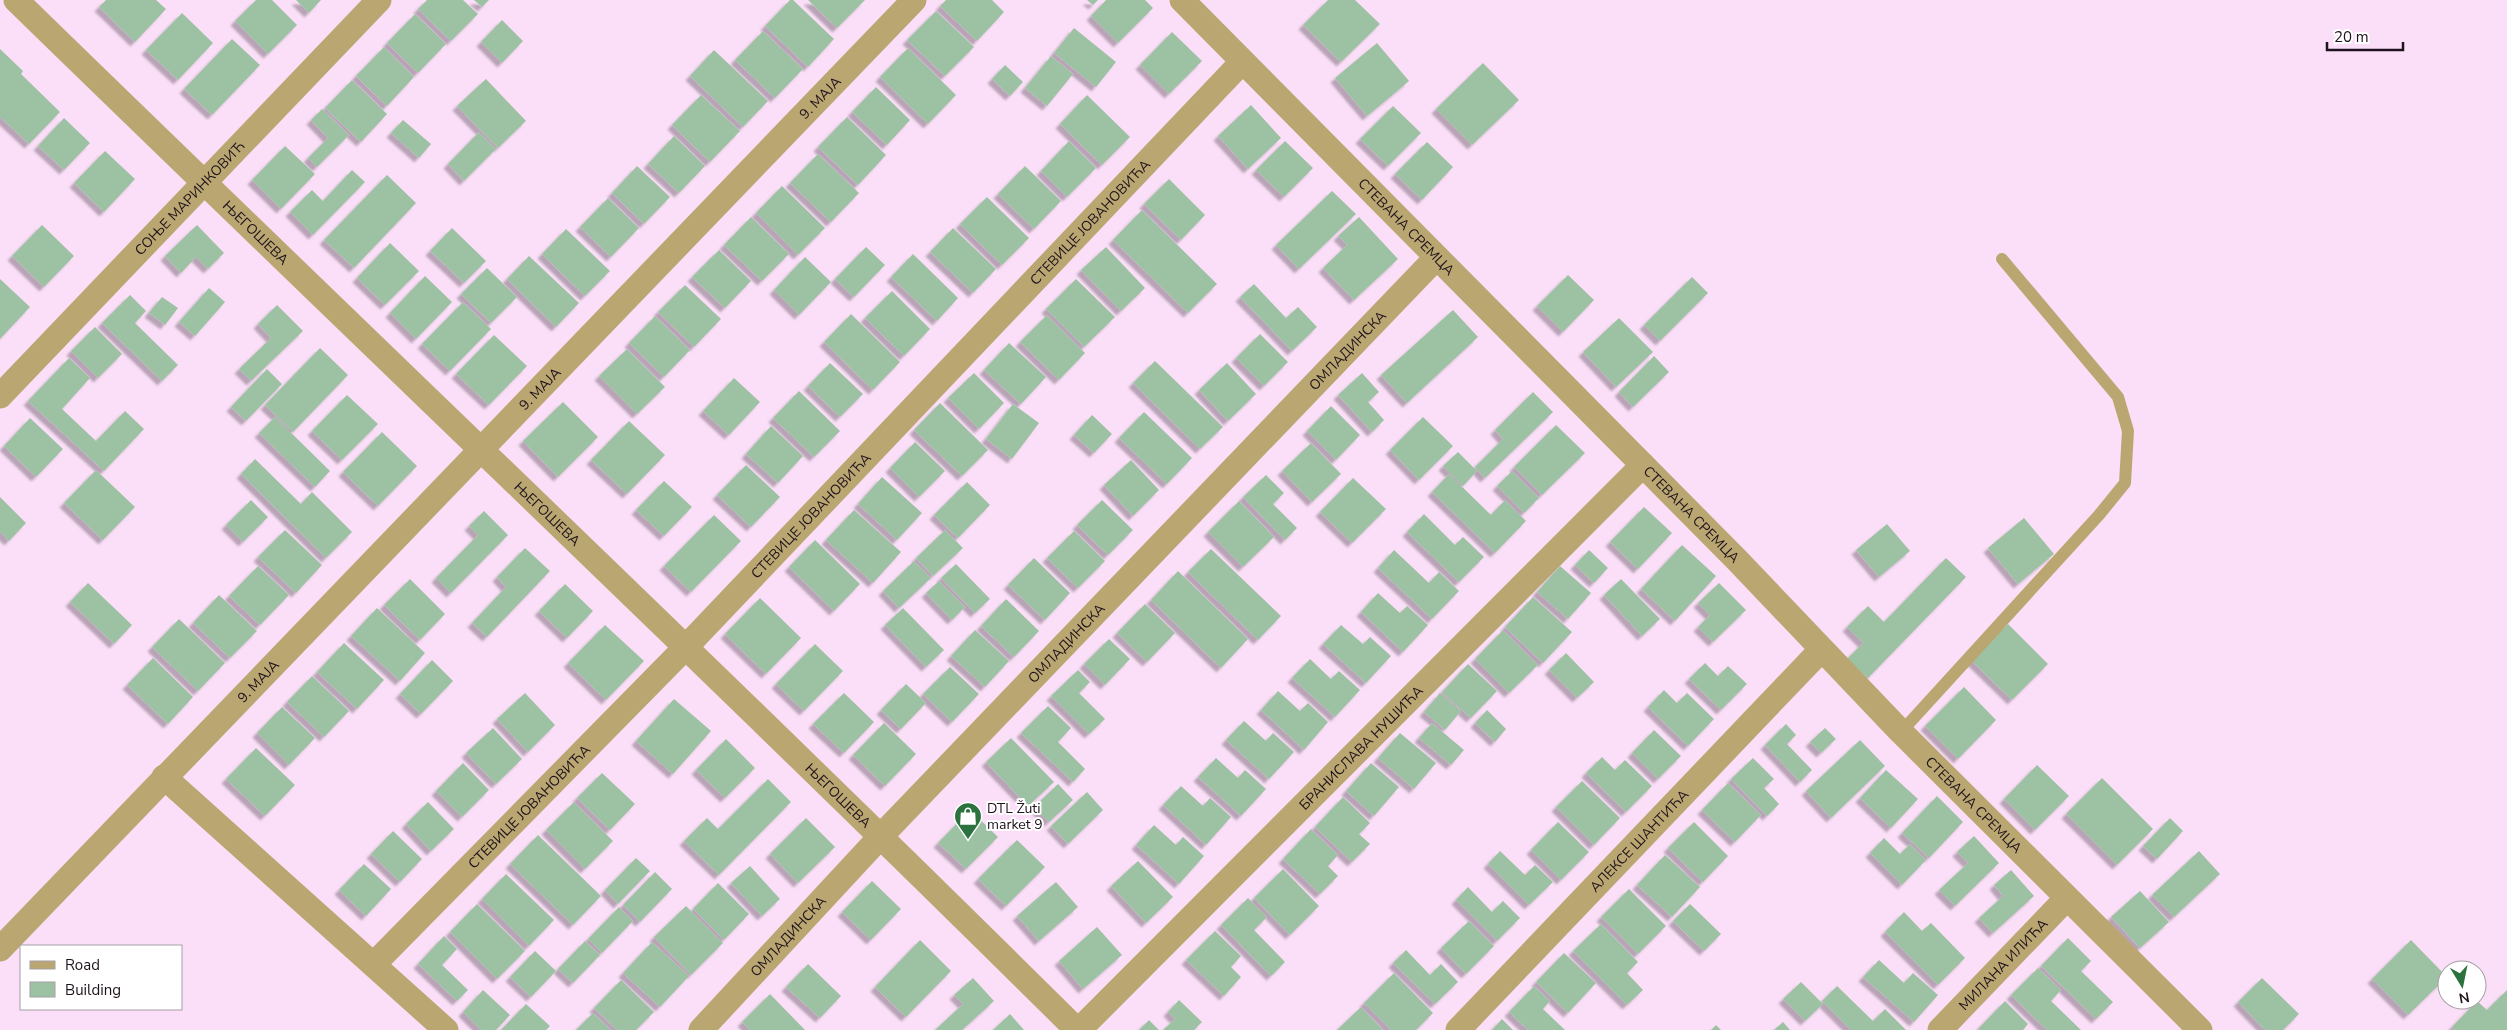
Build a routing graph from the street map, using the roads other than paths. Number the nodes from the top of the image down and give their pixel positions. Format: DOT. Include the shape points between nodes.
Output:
graph roads {
  1 [pos="16,0"];
  2 [pos="379,0"];
  3 [pos="914,0"];
  4 [pos="1182,0"];
  5 [pos="1242,62"];
  6 [pos="203,182"];
  7 [pos="1436,258"];
  8 [pos="2002,259"];
  9 [pos="0,396"];
  10 [pos="479,450"];
  11 [pos="1643,465"];
  12 [pos="684,648"];
  13 [pos="1821,650"];
  14 [pos="1900,732"];
  15 [pos="164,777"];
  16 [pos="881,836"];
  17 [pos="2066,899"];
  18 [pos="0,948"];
  19 [pos="374,964"];
  20 [pos="446,1030"];
  21 [pos="701,1030"];
  22 [pos="1078,1030"];
  23 [pos="1458,1030"];
  24 [pos="1940,1030"];
  25 [pos="2200,1030"];
  1 -- 6 [label="street, ЊЕГОШЕВА"];
  2 -- 6 [label="street, СОЊЕ МАРИНКОВИЋ"];
  3 -- 10 [label="street, 9. МАЈА"];
  4 -- 5 [label="street, СТЕВАНА СРЕМЦА"];
  5 -- 7 [label="street, СТЕВАНА СРЕМЦА"];
  5 -- 12 [label="street, СТЕВИЦЕ ЈОВАНОВИЋА"];
  6 -- 9 [label="street, СОЊЕ МАРИНКОВИЋ"];
  6 -- 10 [label="street, ЊЕГОШЕВА"];
  7 -- 11 [label="street, СТЕВАНА СРЕМЦА"];
  7 -- 16 [label="street, ОМЛАДИНСКА"];
  8 -- 14 [label="lane" via="2118,397 2128,431 2125,483"];
  10 -- 12 [label="street, ЊЕГОШЕВА"];
  10 -- 15 [label="street, 9. МАЈА"];
  11 -- 13 [label="street, СТЕВАНА СРЕМЦА"];
  11 -- 22 [label="street, БРАНИСЛАВА НУШИЋА"];
  12 -- 16 [label="street, ЊЕГОШЕВА"];
  12 -- 19 [label="street, СТЕВИЦЕ ЈОВАНОВИЋА"];
  13 -- 14 [label="street, СТЕВАНА СРЕМЦА"];
  13 -- 23 [label="street, АЛЕКСЕ ШАНТИЋА"];
  14 -- 17 [label="street, СТЕВАНА СРЕМЦА"];
  15 -- 18 [label="street, 9. МАЈА"];
  15 -- 19 [label="street"];
  16 -- 21 [label="street, ОМЛАДИНСКА"];
  16 -- 22 [label="street, ЊЕГОШЕВА"];
  17 -- 24 [label="street, МИЛАНА ИЛИЋА"];
  17 -- 25 [label="street, СТЕВАНА СРЕМЦА"];
  19 -- 20 [label="street"];
}
